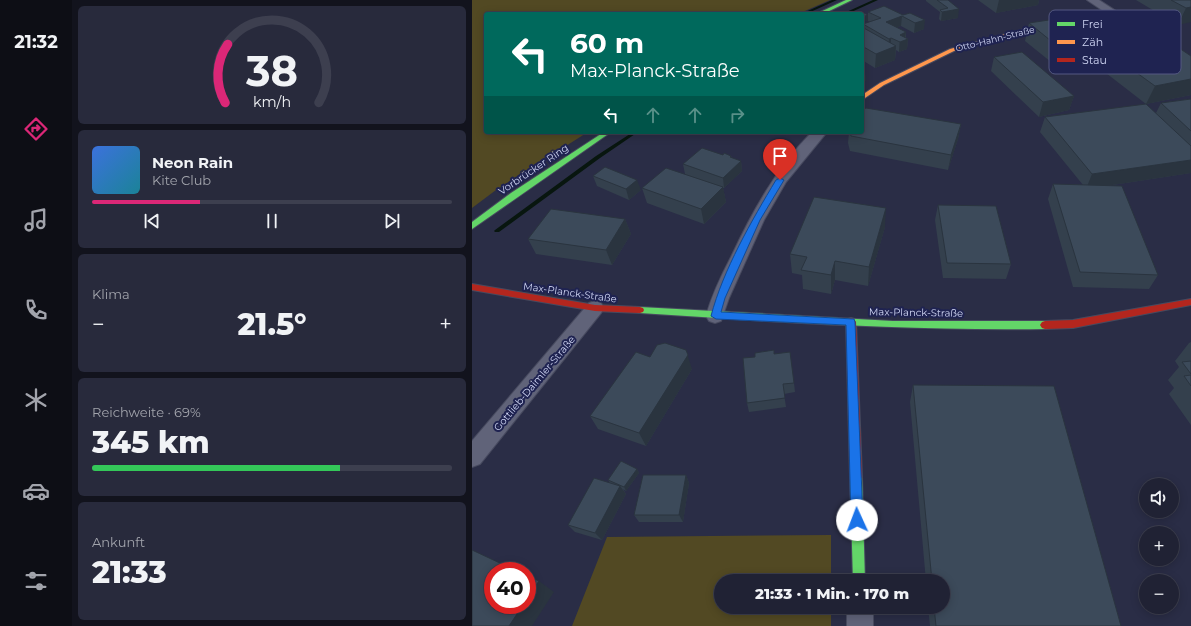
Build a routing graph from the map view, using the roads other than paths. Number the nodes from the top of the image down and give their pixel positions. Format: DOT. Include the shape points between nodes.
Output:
graph roads {
  1 [pos="850,0"];
  2 [pos="1092,0"];
  3 [pos="1107,10"];
  4 [pos="823,12"];
  5 [pos="1049,26"];
  6 [pos="1181,58"];
  7 [pos="1191,65"];
  8 [pos="864,97"];
  9 [pos="605,134"];
  10 [pos="818,134"];
  11 [pos="472,226"];
  12 [pos="472,287"];
  13 [pos="1191,302"];
  14 [pos="595,308"];
  15 [pos="716,316"];
  16 [pos="851,322"];
  17 [pos="472,457"];
  18 [pos="859,574"];
  19 [pos="860,614"];
  20 [pos="860,626"];
  1 -- 4 [label="street"];
  2 -- 3 [label="street"];
  5 -- 8 [label="street, Otto-Hahn-Straße" via="952,50 882,84"];
  6 -- 7 [label="street"];
  9 -- 11 [label="street, Vorbrücker Ring"];
  10 -- 15 [label="street" via="780,180 756,220 720,298"];
  12 -- 14 [label="street, Max-Planck-Straße"];
  13 -- 16 [label="street, Max-Planck-Straße" via="1073,324 1008,326"];
  14 -- 15 [label="street, Max-Planck-Straße"];
  14 -- 17 [label="street, Gottlieb-Daimler-Straße"];
  15 -- 16 [label="street, Max-Planck-Straße"];
  16 -- 18 [label="street"];
  19 -- 20 [label="street"];
}
